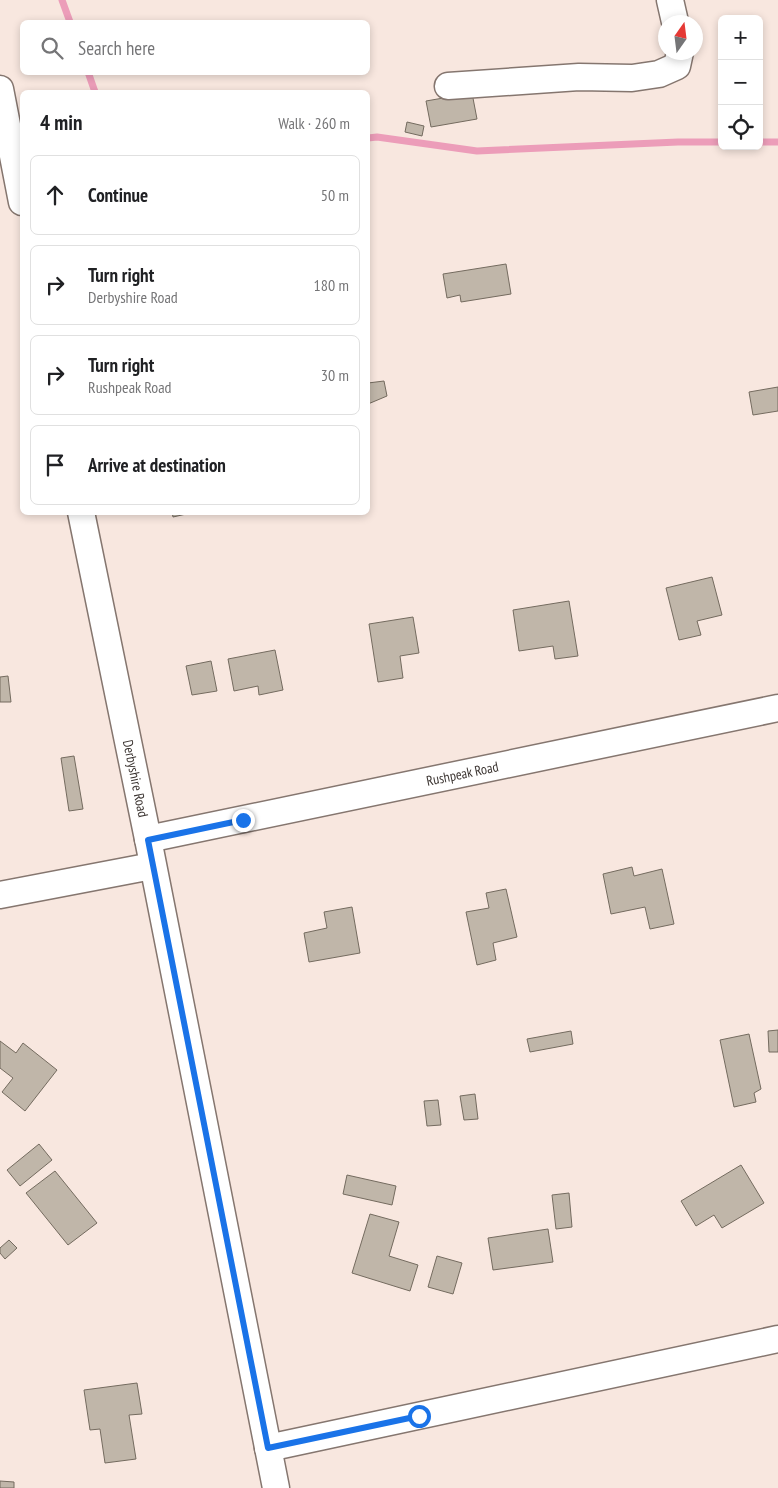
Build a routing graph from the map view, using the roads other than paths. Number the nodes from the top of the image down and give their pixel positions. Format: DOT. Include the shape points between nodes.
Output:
graph roads {
  1 [pos="670,0"];
  2 [pos="673,15"];
  3 [pos="678,60"];
  4 [pos="448,86"];
  5 [pos="0,89"];
  6 [pos="5,138"];
  7 [pos="20,194"];
  8 [pos="82,515"];
  9 [pos="778,708"];
  10 [pos="148,840"];
  11 [pos="152,866"];
  12 [pos="0,895"];
  13 [pos="778,1339"];
  14 [pos="268,1448"];
  15 [pos="276,1488"];
  1 -- 2 [label="street"];
  3 -- 4 [label="street" via="676,66 660,74 632,78 579,77"];
  5 -- 6 [label="street"];
  6 -- 7 [label="street"];
  8 -- 10 [label="street, Derbyshire Road"];
  9 -- 10 [label="street, Rushpeak Road"];
  10 -- 11 [label="street, Derbyshire Road"];
  11 -- 12 [label="street"];
  11 -- 14 [label="street, Derbyshire Road"];
  13 -- 14 [label="street"];
  14 -- 15 [label="street, Derbyshire Road"];
}
